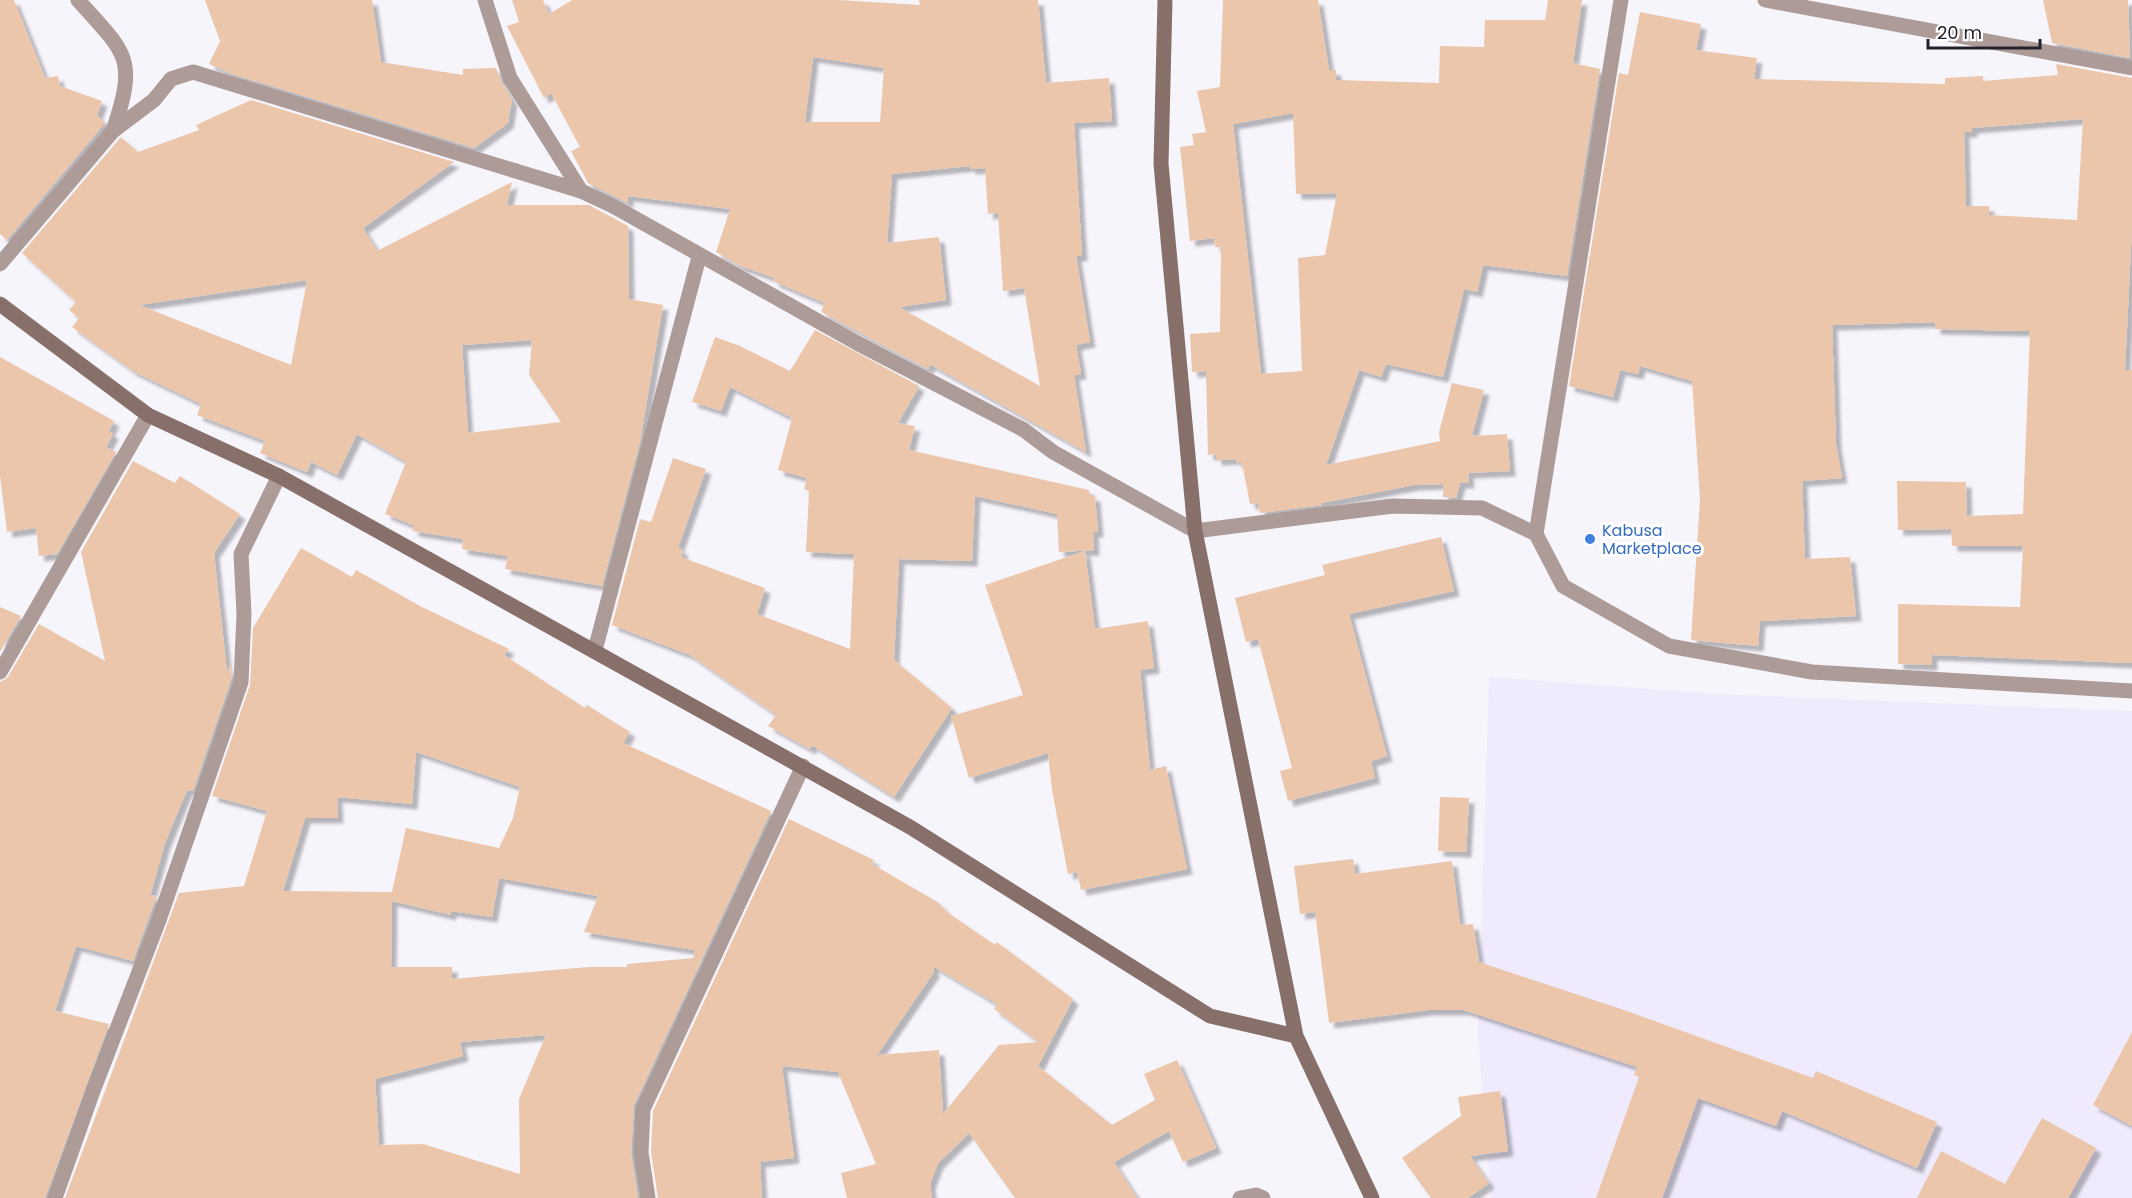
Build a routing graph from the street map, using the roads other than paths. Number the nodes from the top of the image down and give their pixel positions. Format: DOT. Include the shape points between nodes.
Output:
graph roads {
  1 [pos="78,0"];
  2 [pos="485,0"];
  3 [pos="1165,0"];
  4 [pos="1621,0"];
  5 [pos="1765,0"];
  6 [pos="2132,68"];
  7 [pos="113,131"];
  8 [pos="581,192"];
  9 [pos="699,257"];
  10 [pos="0,264"];
  11 [pos="0,304"];
  12 [pos="148,415"];
  13 [pos="279,476"];
  14 [pos="1195,531"];
  15 [pos="1536,534"];
  16 [pos="595,650"];
  17 [pos="0,672"];
  18 [pos="2132,691"];
  19 [pos="803,766"];
  20 [pos="1296,1036"];
  21 [pos="55,1198"];
  22 [pos="648,1198"];
  23 [pos="1240,1198"];
  24 [pos="1263,1198"];
  25 [pos="1372,1198"];
  1 -- 7 [label="street" via="120,47 125,64 126,92"];
  2 -- 8 [label="street" via="510,78"];
  3 -- 14 [label="street" via="1161,164"];
  4 -- 15 [label="street"];
  5 -- 6 [label="street"];
  7 -- 8 [label="street" via="154,100 171,80 193,72"];
  7 -- 10 [label="street"];
  8 -- 9 [label="street" via="613,206"];
  9 -- 14 [label="street" via="1024,430 1053,452"];
  9 -- 16 [label="street"];
  11 -- 12 [label="street"];
  12 -- 13 [label="street"];
  12 -- 17 [label="street"];
  13 -- 16 [label="street"];
  13 -- 21 [label="street" via="242,554 241,682 159,920"];
  14 -- 15 [label="street" via="1393,506 1482,508"];
  14 -- 20 [label="street"];
  15 -- 18 [label="street" via="1563,586 1669,646 1812,672"];
  16 -- 19 [label="street"];
  19 -- 20 [label="street" via="910,826 1210,1016"];
  19 -- 22 [label="street" via="643,1109 641,1153"];
  20 -- 25 [label="street"];
  23 -- 24 [label="street"];
}
